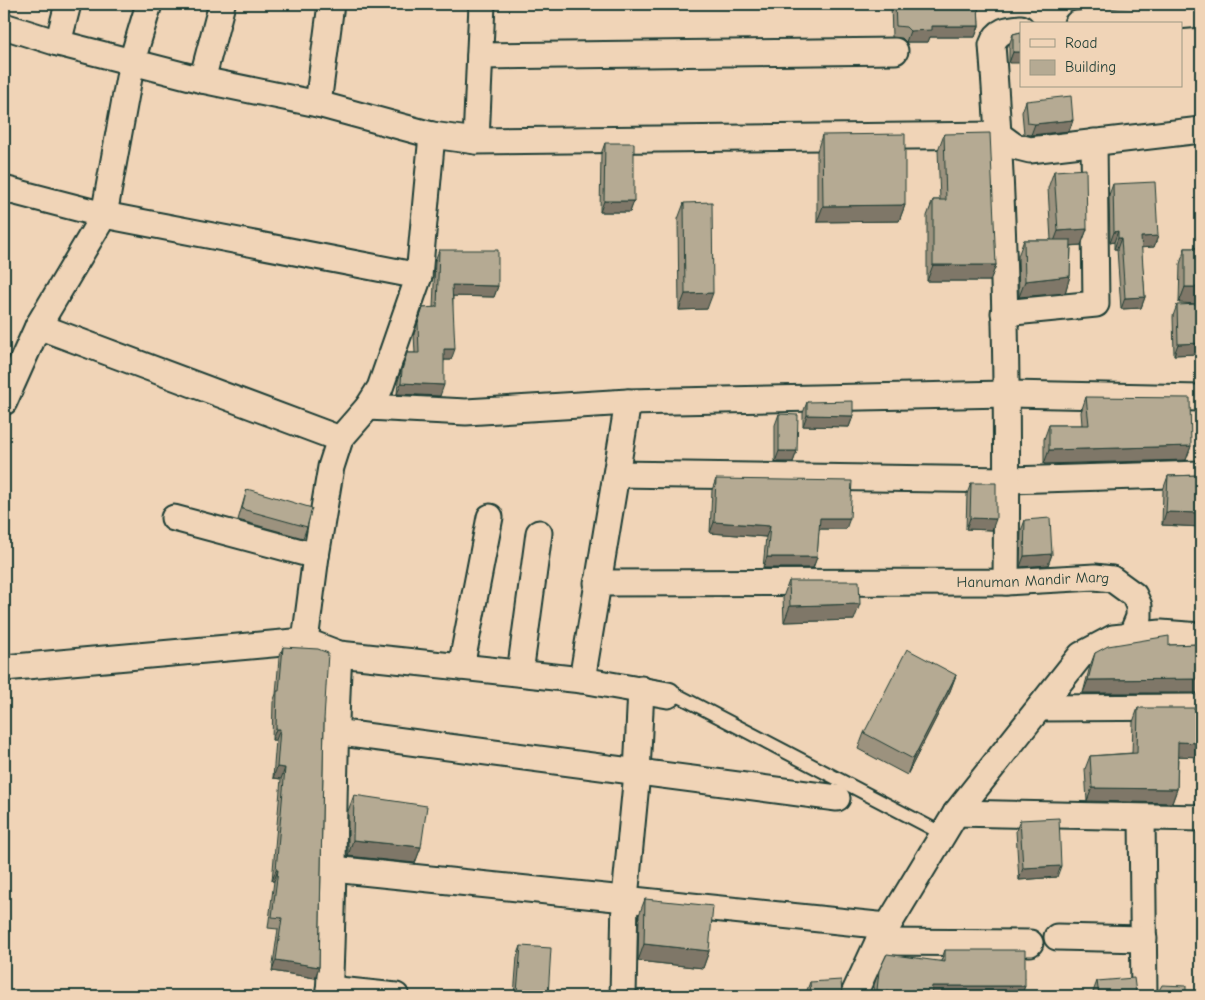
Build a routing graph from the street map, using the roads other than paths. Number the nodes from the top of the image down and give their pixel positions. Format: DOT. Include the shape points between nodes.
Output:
graph roads {
  1 [pos="68,4"];
  2 [pos="149,4"];
  3 [pos="222,4"];
  4 [pos="331,4"];
  5 [pos="482,4"];
  6 [pos="1201,14"];
  7 [pos="1102,22"];
  8 [pos="4,26"];
  9 [pos="1020,28"];
  10 [pos="58,43"];
  11 [pos="895,51"];
  12 [pos="480,56"];
  13 [pos="132,61"];
  14 [pos="202,80"];
  15 [pos="318,104"];
  16 [pos="1201,130"];
  17 [pos="432,135"];
  18 [pos="999,136"];
  19 [pos="476,141"];
  20 [pos="1094,142"];
  21 [pos="4,189"];
  22 [pos="104,215"];
  23 [pos="419,276"];
  24 [pos="1004,313"];
  25 [pos="38,326"];
  26 [pos="1006,394"];
  27 [pos="1201,398"];
  28 [pos="4,402"];
  29 [pos="628,402"];
  30 [pos="368,407"];
  31 [pos="340,439"];
  32 [pos="617,474"];
  33 [pos="1201,474"];
  34 [pos="1007,480"];
  35 [pos="490,517"];
  36 [pos="174,518"];
  37 [pos="539,533"];
  38 [pos="316,556"];
  39 [pos="1006,582"];
  40 [pos="597,583"];
  41 [pos="1131,636"];
  42 [pos="1201,636"];
  43 [pos="305,641"];
  44 [pos="339,654"];
  45 [pos="461,667"];
  46 [pos="4,668"];
  47 [pos="520,673"];
  48 [pos="582,680"];
  49 [pos="641,689"];
  50 [pos="668,695"];
  51 [pos="1201,706"];
  52 [pos="1040,708"];
  53 [pos="334,732"];
  54 [pos="637,773"];
  55 [pos="837,798"];
  56 [pos="956,813"];
  57 [pos="1142,818"];
  58 [pos="1201,818"];
  59 [pos="944,834"];
  60 [pos="333,869"];
  61 [pos="625,898"];
  62 [pos="883,934"];
  63 [pos="1057,937"];
  64 [pos="1144,939"];
  65 [pos="1030,943"];
  66 [pos="329,992"];
  67 [pos="396,996"];
  68 [pos="623,996"];
  69 [pos="853,996"];
  70 [pos="1144,996"];
  1 -- 10 [label="street"];
  2 -- 13 [label="street"];
  3 -- 14 [label="street"];
  4 -- 15 [label="street"];
  5 -- 12 [label="street"];
  6 -- 7 [label="street"];
  8 -- 10 [label="street"];
  9 -- 18 [label="street" via="1002,31 992,45"];
  10 -- 13 [label="street"];
  11 -- 12 [label="street"];
  12 -- 19 [label="street"];
  13 -- 14 [label="street"];
  13 -- 22 [label="street"];
  14 -- 15 [label="street"];
  15 -- 17 [label="street"];
  16 -- 20 [label="street"];
  17 -- 19 [label="street"];
  17 -- 23 [label="street"];
  18 -- 19 [label="street"];
  18 -- 20 [label="street" via="1014,146 1030,150"];
  18 -- 24 [label="street"];
  20 -- 24 [label="street" via="1096,304"];
  21 -- 22 [label="street"];
  22 -- 23 [label="street"];
  22 -- 25 [label="street"];
  23 -- 30 [label="street" via="380,388"];
  24 -- 26 [label="street"];
  25 -- 28 [label="street"];
  25 -- 31 [label="street"];
  26 -- 27 [label="street"];
  26 -- 29 [label="street"];
  26 -- 34 [label="street"];
  29 -- 30 [label="street" via="474,412"];
  29 -- 32 [label="street"];
  30 -- 31 [label="street"];
  31 -- 38 [label="street" via="331,467"];
  32 -- 34 [label="street"];
  32 -- 40 [label="street"];
  33 -- 34 [label="street"];
  34 -- 39 [label="street"];
  35 -- 45 [label="street"];
  36 -- 38 [label="street"];
  37 -- 47 [label="street"];
  38 -- 43 [label="street"];
  39 -- 40 [label="street, Hanuman Mandir Marg"];
  39 -- 41 [label="street, Hanuman Mandir Marg" via="1112,579 1134,595 1139,606 1139,617"];
  40 -- 48 [label="street"];
  41 -- 42 [label="street" via="1160,633"];
  41 -- 52 [label="street" via="1113,638 1081,655"];
  43 -- 44 [label="street"];
  43 -- 46 [label="street"];
  44 -- 45 [label="street"];
  44 -- 53 [label="street"];
  45 -- 47 [label="street"];
  47 -- 48 [label="street"];
  48 -- 49 [label="street"];
  49 -- 50 [label="street"];
  49 -- 54 [label="street"];
  50 -- 59 [label="lane" via="681,697"];
  51 -- 52 [label="street"];
  52 -- 56 [label="street"];
  53 -- 54 [label="street"];
  53 -- 60 [label="street"];
  54 -- 55 [label="street"];
  54 -- 61 [label="street"];
  56 -- 57 [label="street"];
  56 -- 59 [label="street"];
  57 -- 58 [label="street"];
  57 -- 64 [label="street"];
  59 -- 62 [label="street"];
  60 -- 61 [label="street"];
  60 -- 66 [label="street"];
  61 -- 62 [label="street"];
  61 -- 68 [label="street"];
  62 -- 65 [label="street"];
  62 -- 69 [label="street"];
  63 -- 64 [label="street"];
  64 -- 70 [label="street"];
  66 -- 67 [label="street"];
}
